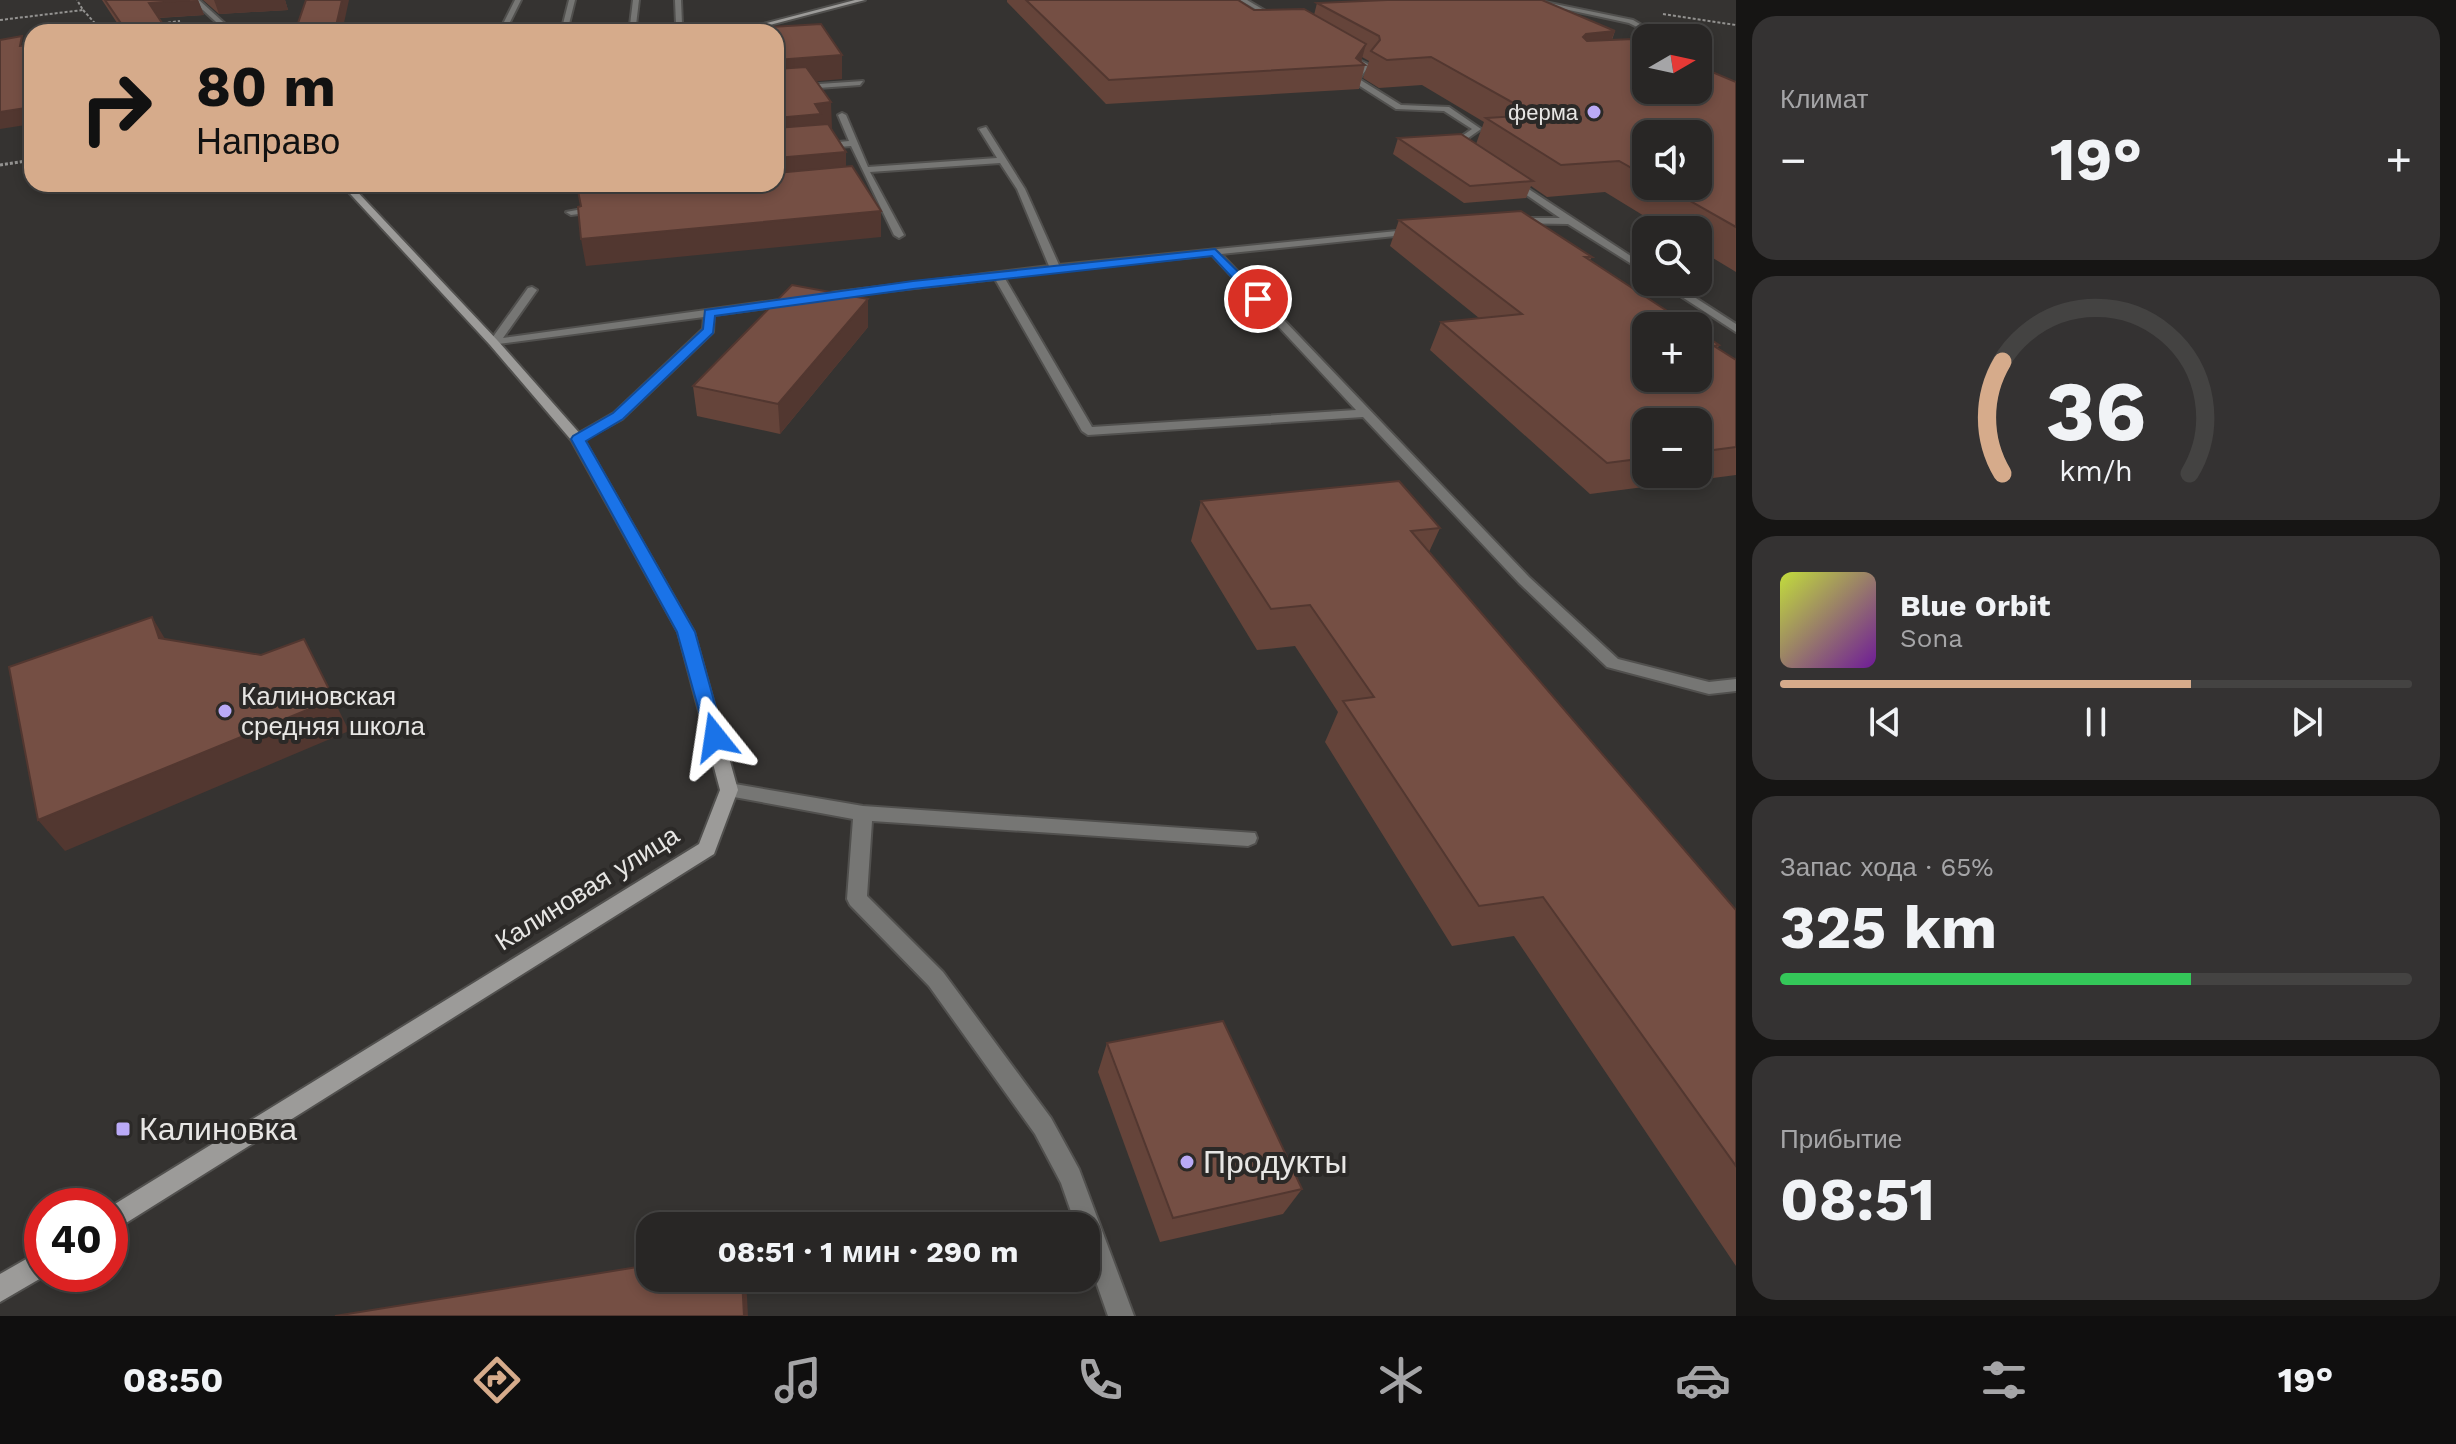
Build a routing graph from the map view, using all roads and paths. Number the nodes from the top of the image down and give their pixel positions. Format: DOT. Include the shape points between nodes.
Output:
graph roads {
  1 [pos="77,0"];
  2 [pos="195,0"];
  3 [pos="518,0"];
  4 [pos="572,0"];
  5 [pos="636,0"];
  6 [pos="678,0"];
  7 [pos="862,0"];
  8 [pos="1243,0"];
  9 [pos="1526,0"];
  10 [pos="83,10"];
  11 [pos="0,20"];
  12 [pos="187,20"];
  13 [pos="1291,23"];
  14 [pos="96,24"];
  15 [pos="160,24"];
  16 [pos="222,24"];
  17 [pos="506,24"];
  18 [pos="566,24"];
  19 [pos="633,24"];
  20 [pos="679,24"];
  21 [pos="767,24"];
  22 [pos="1636,24"];
  23 [pos="1334,48"];
  24 [pos="860,83"];
  25 [pos="784,88"];
  26 [pos="842,115"];
  27 [pos="983,129"];
  28 [pos="853,143"];
  29 [pos="784,149"];
  30 [pos="1468,151"];
  31 [pos="1003,160"];
  32 [pos="24,161"];
  33 [pos="0,165"];
  34 [pos="865,170"];
  35 [pos="1507,177"];
  36 [pos="872,183"];
  37 [pos="856,185"];
  38 [pos="352,192"];
  39 [pos="618,208"];
  40 [pos="571,212"];
  41 [pos="1512,221"];
  42 [pos="1570,221"];
  43 [pos="1421,230"];
  44 [pos="899,235"];
  45 [pos="1215,253"];
  46 [pos="1632,261"];
  47 [pos="1055,268"];
  48 [pos="998,275"];
  49 [pos="532,290"];
  50 [pos="1685,296"];
  51 [pos="709,313"];
  52 [pos="1736,329"];
  53 [pos="494,343"];
  54 [pos="1367,413"];
  55 [pos="578,439"];
  56 [pos="1736,685"];
  57 [pos="729,790"];
  58 [pos="863,813"];
  59 [pos="1248,838"];
  60 [pos="128,1210"];
  61 [pos="24,1274"];
  62 [pos="0,1289"];
  63 [pos="1121,1316"];
  1 -- 10 [label="path"];
  2 -- 16 [label="street"];
  3 -- 17 [label="street"];
  4 -- 18 [label="street"];
  5 -- 19 [label="street"];
  6 -- 20 [label="street"];
  7 -- 21 [label="street"];
  8 -- 13 [label="street"];
  9 -- 22 [label="street"];
  10 -- 11 [label="path"];
  10 -- 14 [label="path"];
  12 -- 15 [label="path"];
  23 -- 30 [label="street" via="1368,66 1355,79 1399,107 1446,109 1477,129 1456,143"];
  24 -- 25 [label="street"];
  26 -- 28 [label="street"];
  27 -- 31 [label="street"];
  28 -- 29 [label="street"];
  28 -- 34 [label="street"];
  31 -- 34 [label="street"];
  31 -- 47 [label="street"];
  32 -- 33 [label="path"];
  34 -- 36 [label="street"];
  35 -- 42 [label="street"];
  36 -- 37 [label="street"];
  36 -- 44 [label="street"];
  38 -- 53 [label="street"];
  39 -- 40 [label="street"];
  41 -- 42 [label="street"];
  42 -- 46 [label="street"];
  43 -- 45 [label="street"];
  45 -- 47 [label="street"];
  45 -- 54 [label="street"];
  47 -- 48 [label="street"];
  48 -- 51 [label="street"];
  48 -- 54 [label="street" via="1088,431"];
  49 -- 53 [label="street"];
  50 -- 52 [label="street"];
  51 -- 53 [label="street"];
  51 -- 55 [label="street" via="709,330 618,416"];
  53 -- 55 [label="street"];
  54 -- 56 [label="street" via="1524,580 1613,663 1709,688"];
  55 -- 57 [label="street" via="686,632"];
  57 -- 58 [label="street"];
  57 -- 60 [label="street, Калиновая улица" via="707,849"];
  58 -- 59 [label="street"];
  58 -- 63 [label="street" via="857,899 936,979 1043,1126 1071,1177"];
  61 -- 62 [label="street"];
}
